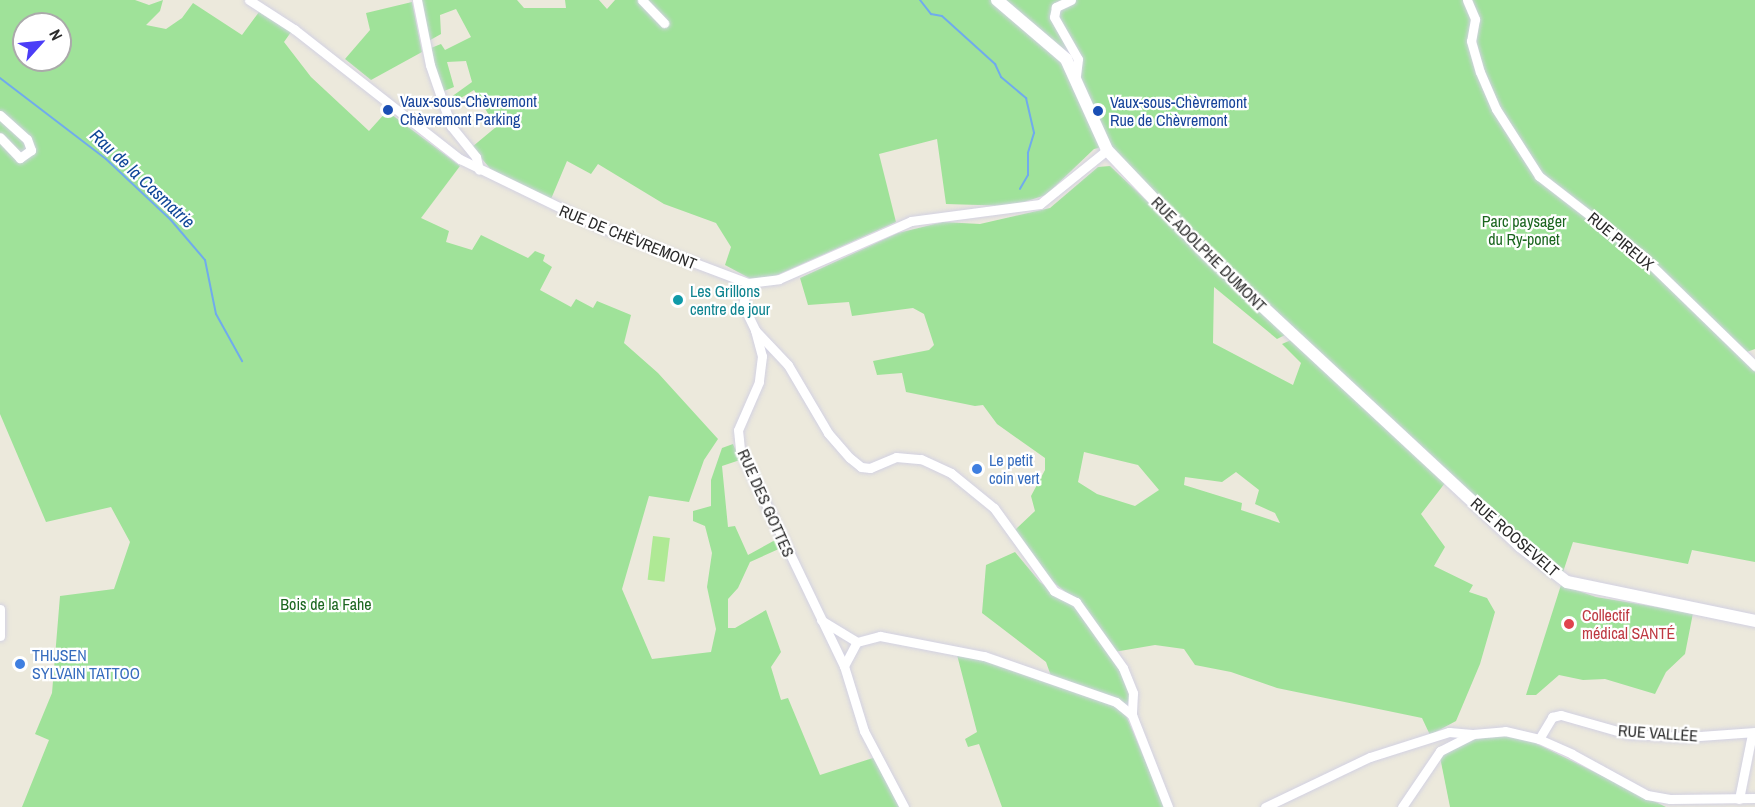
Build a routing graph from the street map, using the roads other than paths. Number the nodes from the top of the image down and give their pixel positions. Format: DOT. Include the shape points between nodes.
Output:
graph roads {
  1 [pos="249,0"];
  2 [pos="417,0"];
  3 [pos="642,0"];
  4 [pos="997,0"];
  5 [pos="1071,0"];
  6 [pos="1467,0"];
  7 [pos="664,23"];
  8 [pos="1076,75"];
  9 [pos="0,115"];
  10 [pos="0,137"];
  11 [pos="1107,150"];
  12 [pos="479,170"];
  13 [pos="748,283"];
  14 [pos="756,330"];
  15 [pos="1755,366"];
  16 [pos="1455,485"];
  17 [pos="0,609"];
  18 [pos="819,619"];
  19 [pos="1755,621"];
  20 [pos="0,636"];
  21 [pos="857,642"];
  22 [pos="844,666"];
  23 [pos="1132,715"];
  24 [pos="1754,733"];
  25 [pos="1473,734"];
  26 [pos="1432,736"];
  27 [pos="1539,739"];
  28 [pos="1440,751"];
  29 [pos="1755,798"];
  30 [pos="1739,799"];
  31 [pos="904,807"];
  32 [pos="1168,807"];
  33 [pos="1265,807"];
  34 [pos="1402,807"];
  1 -- 12 [label="street, RUE DE CHÈVREMONT" via="294,29 420,130"];
  2 -- 12 [label="street" via="430,65 451,126 476,157"];
  3 -- 7 [label="street"];
  4 -- 8 [label="main road, RUE ADOLPHE DUMONT" via="1055,46"];
  5 -- 8 [label="street" via="1056,7 1054,17 1078,58"];
  6 -- 15 [label="street, RUE PIREUX" via="1475,27 1471,41 1496,109 1539,176 1642,256"];
  8 -- 11 [label="main road, RUE ADOLPHE DUMONT"];
  9 -- 10 [label="street" via="27,139 31,150 20,158"];
  11 -- 13 [label="street, RUE DE CHÈVREMONT" via="1040,204 911,221 779,279"];
  11 -- 16 [label="main road, RUE ADOLPHE DUMONT" via="1204,253"];
  12 -- 13 [label="street, RUE DE CHÈVREMONT" via="600,227"];
  13 -- 14 [label="street, RUE DES GOTTES" via="743,305"];
  14 -- 18 [label="street, RUE DES GOTTES" via="762,356 759,382 738,430 741,450"];
  14 -- 23 [label="street" via="788,365 828,433 861,467 870,468 896,457 921,459 951,473 994,508 1054,591 1076,602 1123,668 1133,693"];
  16 -- 19 [label="main road, RUE ROOSEVELT" via="1520,546 1567,582"];
  17 -- 20 [label="street"];
  18 -- 21 [label="street"];
  18 -- 22 [label="street, RUE DES GOTTES"];
  21 -- 22 [label="street"];
  21 -- 23 [label="street" via="880,636 956,648 1116,702"];
  22 -- 31 [label="street, RUE DES GOTTES" via="864,730"];
  23 -- 32 [label="street"];
  24 -- 27 [label="street, RUE VALLÉE" via="1628,734 1562,715 1552,717"];
  24 -- 30 [label="street"];
  25 -- 26 [label="street" via="1449,732"];
  25 -- 27 [label="street" via="1505,731"];
  25 -- 28 [label="street"];
  26 -- 28 [label="street"];
  26 -- 33 [label="street" via="1370,757"];
  27 -- 30 [label="street" via="1647,795"];
  28 -- 34 [label="street"];
  29 -- 30 [label="street"];
}
